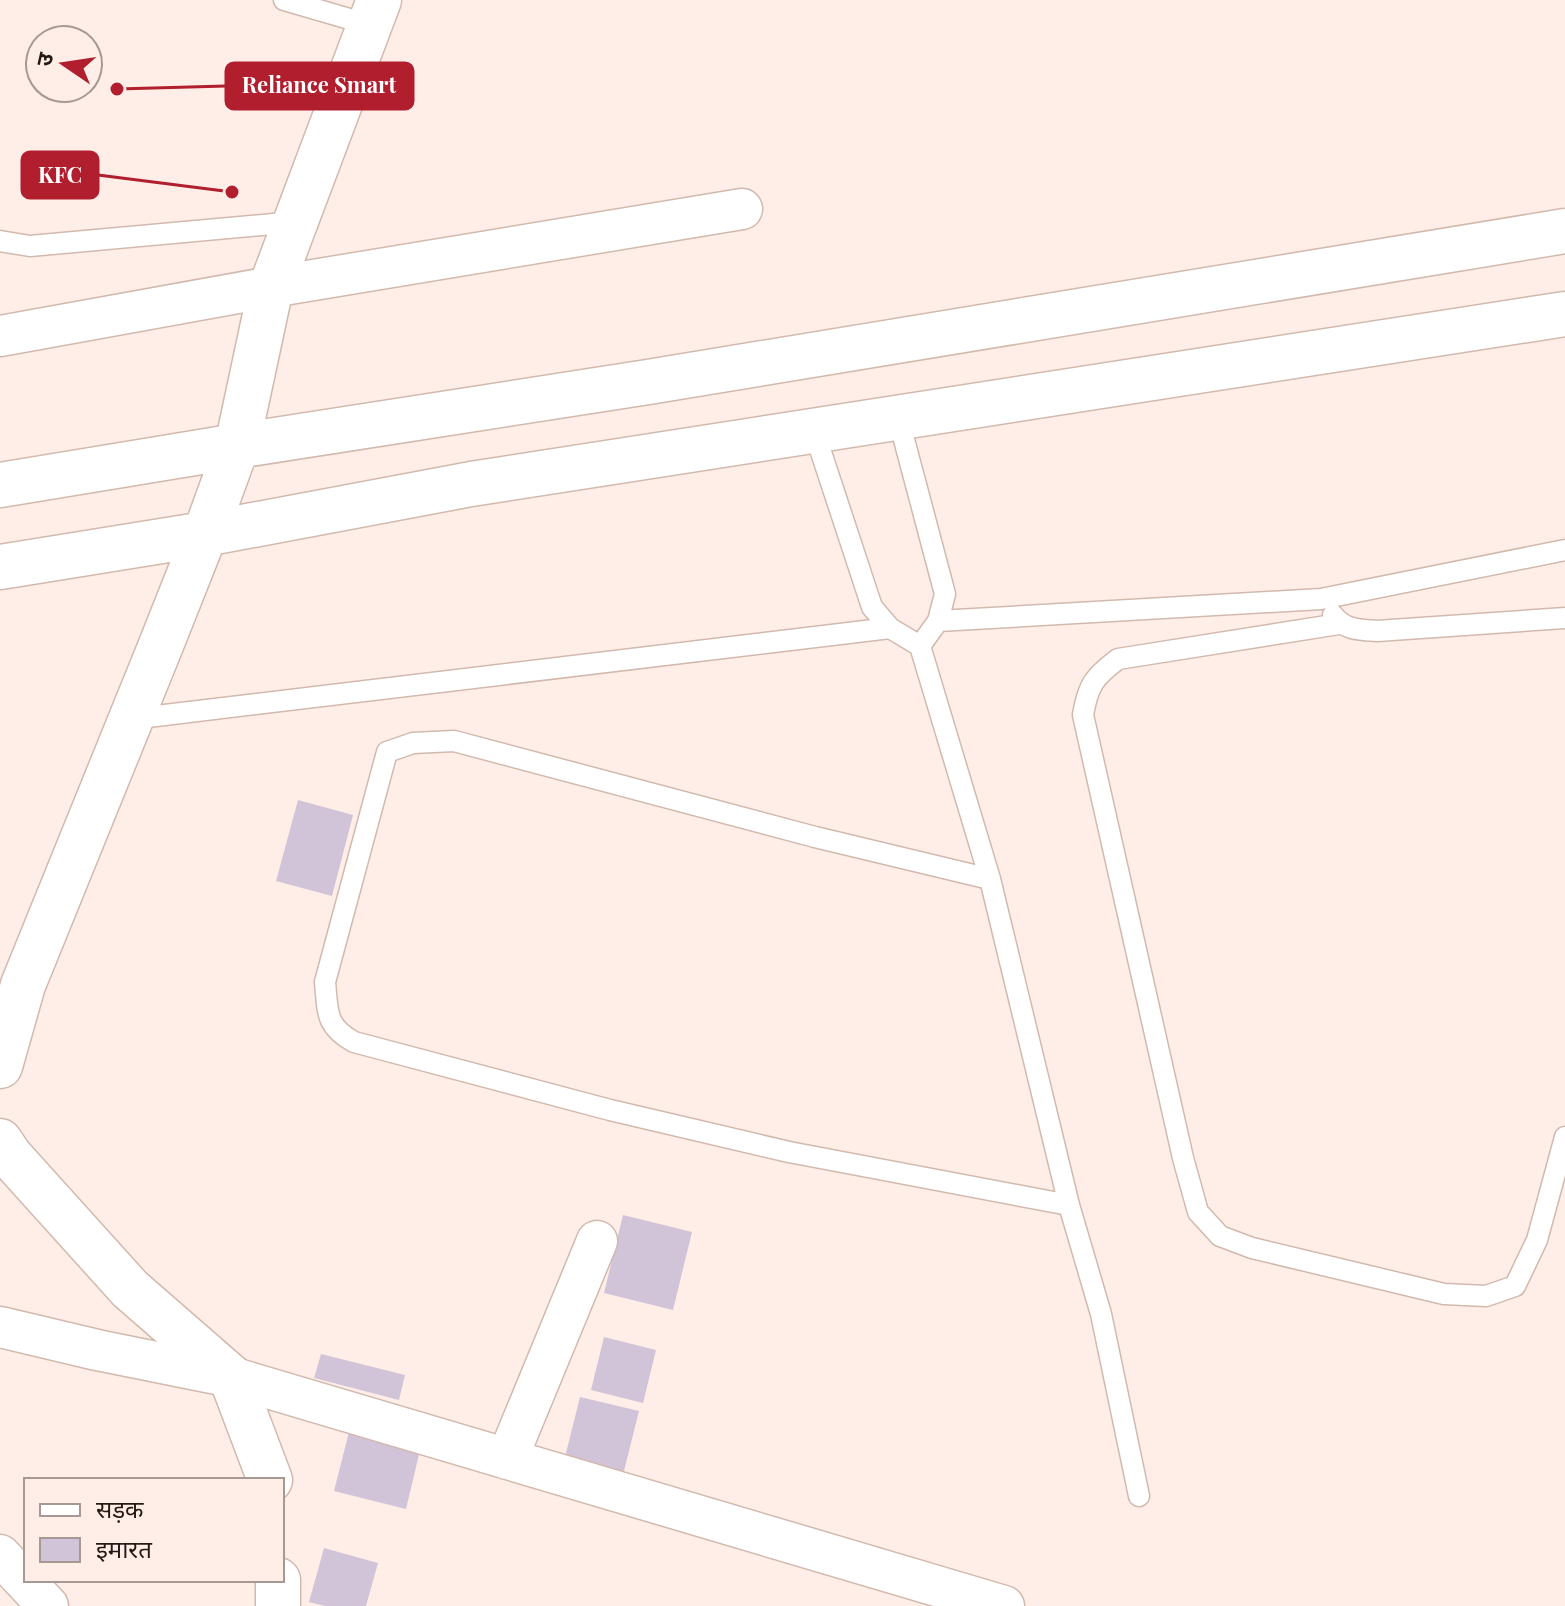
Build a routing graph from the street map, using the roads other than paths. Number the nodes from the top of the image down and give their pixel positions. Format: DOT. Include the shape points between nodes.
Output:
graph roads {
  1 [pos="284,0"];
  2 [pos="374,12"];
  3 [pos="742,209"];
  4 [pos="295,222"];
  5 [pos="1565,231"];
  6 [pos="0,241"];
  7 [pos="271,287"];
  8 [pos="1565,314"];
  9 [pos="0,336"];
  10 [pos="898,417"];
  11 [pos="814,431"];
  12 [pos="237,446"];
  13 [pos="0,485"];
  14 [pos="205,534"];
  15 [pos="1565,550"];
  16 [pos="0,567"];
  17 [pos="1321,599"];
  18 [pos="1565,618"];
  19 [pos="938,621"];
  20 [pos="1339,624"];
  21 [pos="890,628"];
  22 [pos="920,646"];
  23 [pos="131,719"];
  24 [pos="990,879"];
  25 [pos="0,1066"];
  26 [pos="1565,1137"];
  27 [pos="0,1141"];
  28 [pos="1069,1205"];
  29 [pos="597,1241"];
  30 [pos="0,1327"];
  31 [pos="231,1377"];
  32 [pos="507,1459"];
  33 [pos="269,1478"];
  34 [pos="1139,1496"];
  35 [pos="0,1555"];
  36 [pos="24,1580"];
  37 [pos="25,1582"];
  38 [pos="278,1582"];
  39 [pos="48,1606"];
  40 [pos="278,1606"];
  41 [pos="1004,1606"];
  1 -- 2 [label="lane"];
  2 -- 4 [label="street"];
  3 -- 7 [label="street"];
  4 -- 6 [label="lane" via="30,246"];
  4 -- 7 [label="street"];
  5 -- 12 [label="street"];
  7 -- 9 [label="street"];
  7 -- 12 [label="street"];
  8 -- 10 [label="street"];
  10 -- 11 [label="street"];
  10 -- 19 [label="lane" via="945,594"];
  11 -- 14 [label="street" via="471,484"];
  11 -- 21 [label="lane" via="872,607"];
  12 -- 13 [label="street"];
  12 -- 14 [label="street"];
  14 -- 16 [label="street"];
  14 -- 23 [label="street"];
  15 -- 17 [label="lane"];
  17 -- 19 [label="lane"];
  17 -- 20 [label="lane"];
  18 -- 20 [label="lane" via="1377,631"];
  19 -- 22 [label="lane"];
  20 -- 26 [label="lane" via="1118,659 1087,692 1083,715 1198,1212 1220,1236 1252,1248 1444,1294 1486,1296 1515,1286 1537,1240"];
  21 -- 22 [label="lane"];
  21 -- 23 [label="lane"];
  22 -- 24 [label="lane"];
  23 -- 25 [label="street" via="23,985"];
  24 -- 28 [label="lane"];
  24 -- 28 [label="lane" via="454,741 413,743 387,752 325,982 328,1016 339,1034 354,1042 610,1110 789,1152"];
  27 -- 31 [label="street" via="130,1289"];
  28 -- 34 [label="lane" via="1101,1314"];
  29 -- 32 [label="street"];
  30 -- 31 [label="street"];
  31 -- 32 [label="street"];
  31 -- 33 [label="street"];
  32 -- 41 [label="street"];
  35 -- 36 [label="street"];
  37 -- 39 [label="street"];
  38 -- 40 [label="street"];
}
